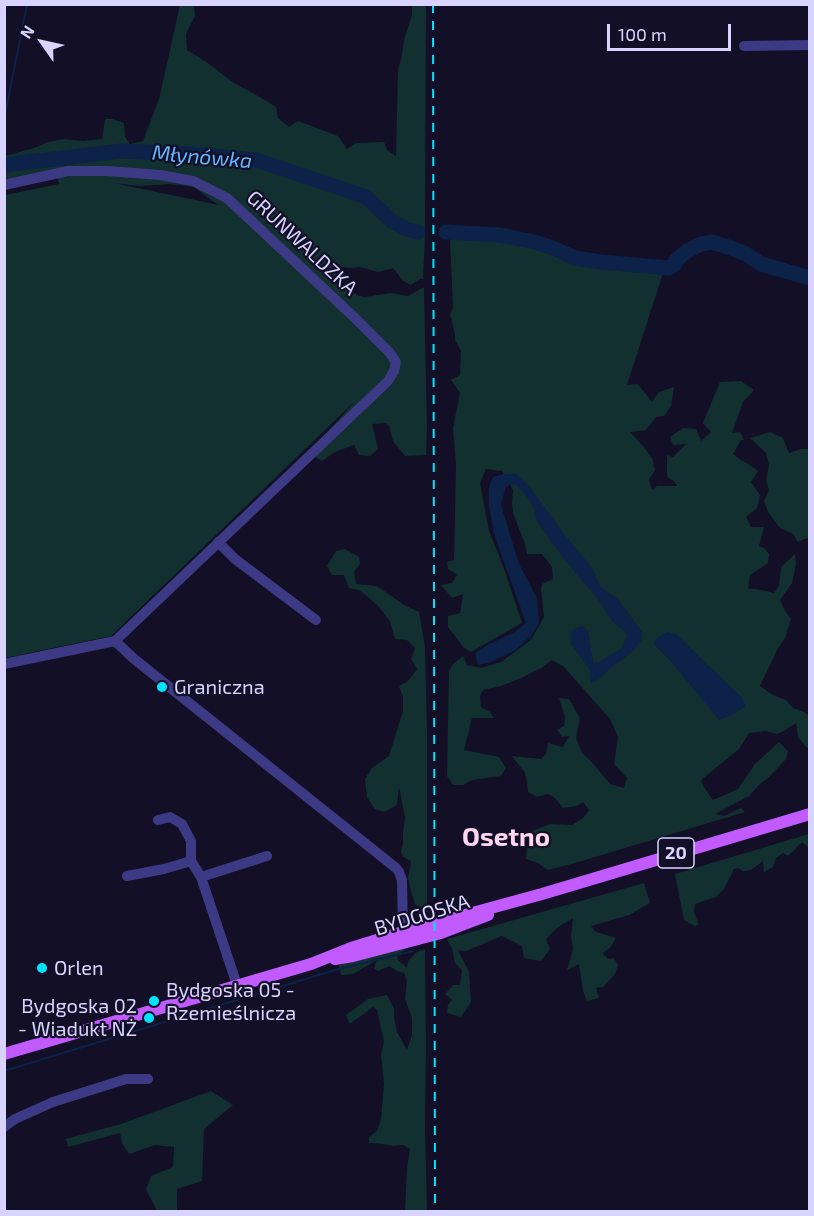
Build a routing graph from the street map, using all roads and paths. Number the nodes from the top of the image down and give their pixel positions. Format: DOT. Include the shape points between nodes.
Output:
graph roads {
  1 [pos="810,45"];
  2 [pos="744,46"];
  3 [pos="4,185"];
  4 [pos="218,542"];
  5 [pos="316,620"];
  6 [pos="115,641"];
  7 [pos="4,664"];
  8 [pos="810,814"];
  9 [pos="158,820"];
  10 [pos="267,856"];
  11 [pos="191,861"];
  12 [pos="127,876"];
  13 [pos="201,878"];
  14 [pos="542,894"];
  15 [pos="403,932"];
  16 [pos="390,946"];
  17 [pos="310,964"];
  18 [pos="237,985"];
  19 [pos="4,1054"];
  20 [pos="148,1079"];
  21 [pos="4,1127"];
  1 -- 2 [label="street"];
  3 -- 4 [label="street, GRUNWALDZKA" via="68,171 160,175 193,181 227,198 396,362 388,381"];
  4 -- 5 [label="street"];
  4 -- 6 [label="street"];
  6 -- 7 [label="street"];
  6 -- 15 [label="street" via="396,868 402,880"];
  8 -- 14 [label="main road, BYDGOSKA / 20"];
  9 -- 11 [label="street" via="170,817 182,824 191,841"];
  10 -- 13 [label="street"];
  11 -- 12 [label="street"];
  11 -- 13 [label="street"];
  13 -- 18 [label="street"];
  14 -- 15 [label="main road, BYDGOSKA / 20"];
  14 -- 16 [label="main road, BYDGOSKA / 20" via="441,933"];
  15 -- 16 [label="street"];
  15 -- 17 [label="main road, BYDGOSKA / 20"];
  16 -- 17 [label="main road, BYDGOSKA / 20"];
  17 -- 18 [label="main road, BYDGOSKA / 20"];
  18 -- 19 [label="main road, BYDGOSKA / 20"];
  20 -- 21 [label="street" via="126,1079 52,1101"];
}
